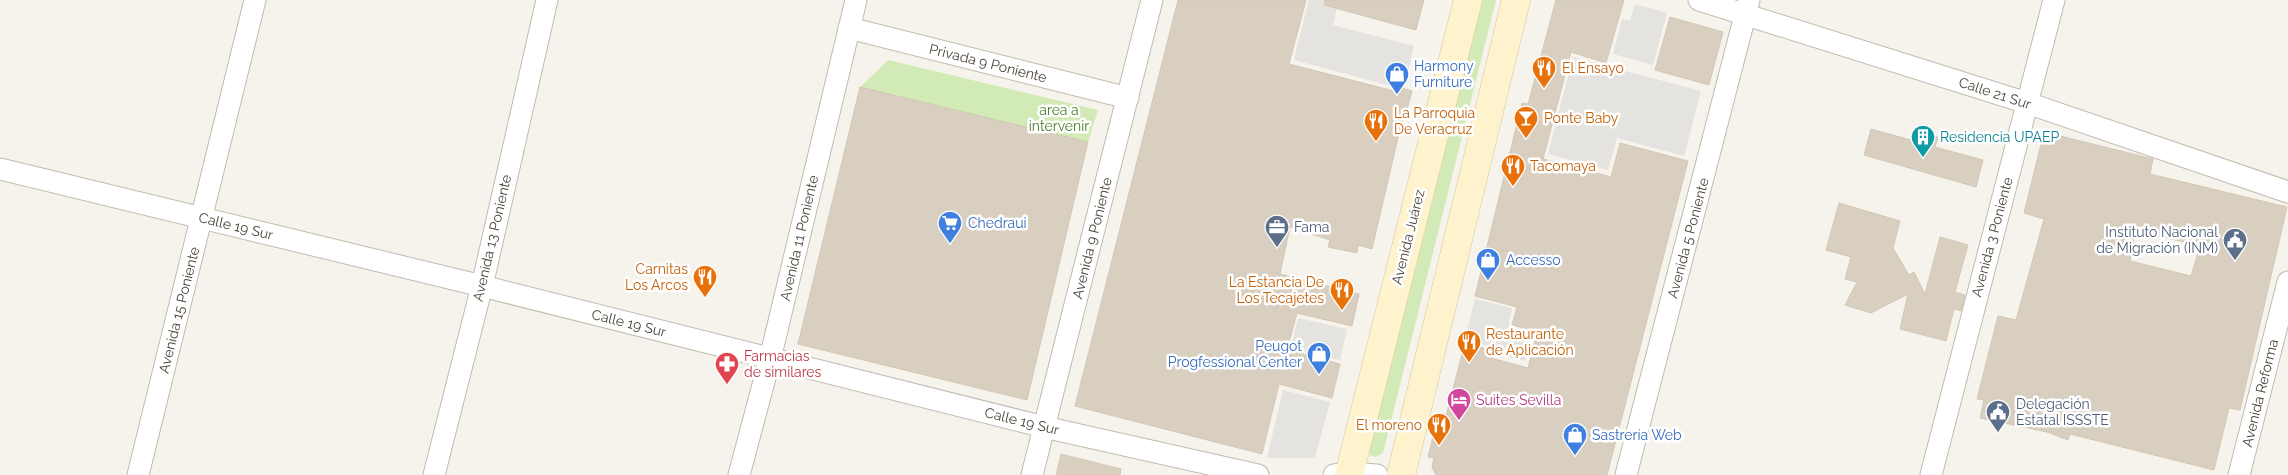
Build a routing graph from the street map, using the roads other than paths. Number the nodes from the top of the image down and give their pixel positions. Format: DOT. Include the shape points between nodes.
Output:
graph roads {
  1 [pos="256,0"];
  2 [pos="547,0"];
  3 [pos="856,0"];
  4 [pos="1152,0"];
  5 [pos="1468,0"];
  6 [pos="1516,0"];
  7 [pos="1699,0"];
  8 [pos="2054,0"];
  9 [pos="1747,8"];
  10 [pos="849,28"];
  11 [pos="1128,98"];
  12 [pos="2027,103"];
  13 [pos="0,170"];
  14 [pos="2288,192"];
  15 [pos="202,218"];
  16 [pos="2288,282"];
  17 [pos="482,286"];
  18 [pos="770,359"];
  19 [pos="1044,427"];
  20 [pos="1344,474"];
  21 [pos="138,475"];
  22 [pos="434,475"];
  23 [pos="739,475"];
  24 [pos="1032,475"];
  25 [pos="1258,475"];
  26 [pos="1377,475"];
  27 [pos="1401,475"];
  28 [pos="1626,475"];
  29 [pos="1931,475"];
  30 [pos="2239,475"];
  1 -- 15 [label="street, Avenida 15 Poniente"];
  2 -- 17 [label="street, Avenida 13 Poniente"];
  3 -- 10 [label="street, Avenida 11 Poniente"];
  4 -- 11 [label="street, Avenida 9 Poniente"];
  5 -- 20 [label="main road, Avenida Juárez"];
  6 -- 27 [label="main road"];
  7 -- 9 [label="street, Calle 21 Sur"];
  8 -- 12 [label="street, Avenida 3 Poniente"];
  9 -- 12 [label="street, Calle 21 Sur"];
  9 -- 28 [label="street, Avenida 5 Poniente"];
  10 -- 11 [label="street, Privada 9 Poniente"];
  10 -- 18 [label="street, Avenida 11 Poniente"];
  11 -- 19 [label="street, Avenida 9 Poniente"];
  12 -- 14 [label="street, Calle 21 Sur"];
  12 -- 29 [label="street, Avenida 3 Poniente"];
  13 -- 15 [label="street, Calle 19 Sur"];
  15 -- 17 [label="street, Calle 19 Sur"];
  15 -- 21 [label="street, Avenida 15 Poniente"];
  16 -- 30 [label="street, Avenida Reforma"];
  17 -- 18 [label="street, Calle 19 Sur"];
  17 -- 22 [label="street, Avenida 13 Poniente"];
  18 -- 19 [label="street, Calle 19 Sur"];
  18 -- 23 [label="street, Avenida 11 Poniente"];
  19 -- 24 [label="street, Avenida 9 Poniente"];
  19 -- 25 [label="street, Calle 19 Sur"];
  20 -- 26 [label="street"];
}
